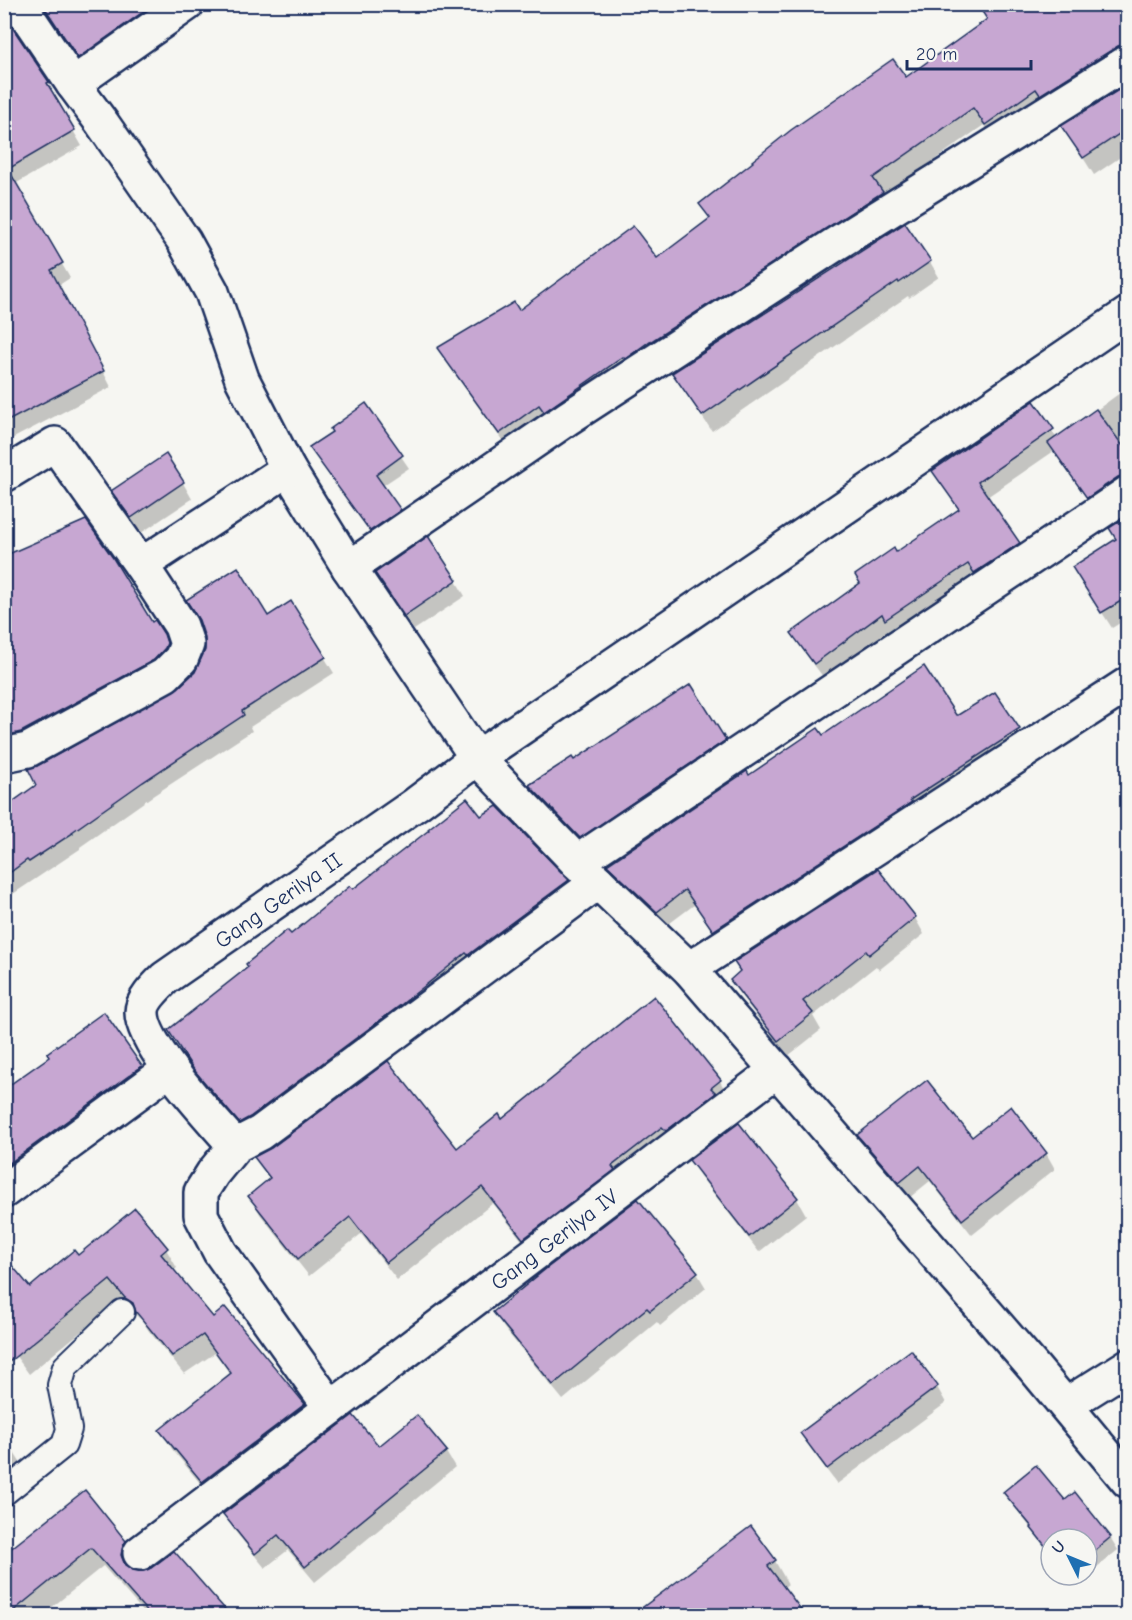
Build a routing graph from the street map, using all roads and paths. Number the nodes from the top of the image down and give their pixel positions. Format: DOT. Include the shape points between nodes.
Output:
graph roads {
  1 [pos="19,4"];
  2 [pos="187,4"];
  3 [pos="1128,62"];
  4 [pos="73,84"];
  5 [pos="1128,314"];
  6 [pos="288,469"];
  7 [pos="4,476"];
  8 [pos="1128,493"];
  9 [pos="141,565"];
  10 [pos="349,568"];
  11 [pos="1128,684"];
  12 [pos="4,755"];
  13 [pos="477,758"];
  14 [pos="588,872"];
  15 [pos="689,969"];
  16 [pos="170,1069"];
  17 [pos="777,1070"];
  18 [pos="235,1146"];
  19 [pos="4,1191"];
  20 [pos="122,1312"];
  21 [pos="1128,1366"];
  22 [pos="1066,1405"];
  23 [pos="331,1408"];
  24 [pos="1128,1481"];
  25 [pos="4,1493"];
  26 [pos="140,1553"];
  1 -- 4 [label="street"];
  2 -- 4 [label="street"];
  3 -- 10 [label="street" via="834,244 568,418"];
  4 -- 6 [label="street" via="184,242 212,292 242,379"];
  5 -- 13 [label="street, Gang Gerilya II"];
  6 -- 9 [label="street"];
  6 -- 10 [label="street"];
  7 -- 9 [label="street" via="56,444"];
  8 -- 14 [label="street"];
  9 -- 12 [label="street" via="181,626 187,644 181,659 165,675 28,750"];
  10 -- 13 [label="street"];
  11 -- 15 [label="street"];
  13 -- 14 [label="street"];
  13 -- 16 [label="street, Gang Gerilya II" via="165,978 150,993 141,1011 146,1030"];
  14 -- 15 [label="street"];
  14 -- 18 [label="street" via="260,1133"];
  15 -- 17 [label="street"];
  16 -- 18 [label="street, Gang Gerilya II"];
  16 -- 19 [label="street"];
  17 -- 22 [label="street"];
  17 -- 23 [label="street, Gang Gerilya IV"];
  18 -- 23 [label="street" via="201,1192 201,1215 220,1252"];
  20 -- 25 [label="lane" via="65,1367 60,1385 69,1429 64,1445"];
  21 -- 22 [label="street"];
  22 -- 24 [label="street"];
  23 -- 26 [label="street, Gang Gerilya IV"];
}
